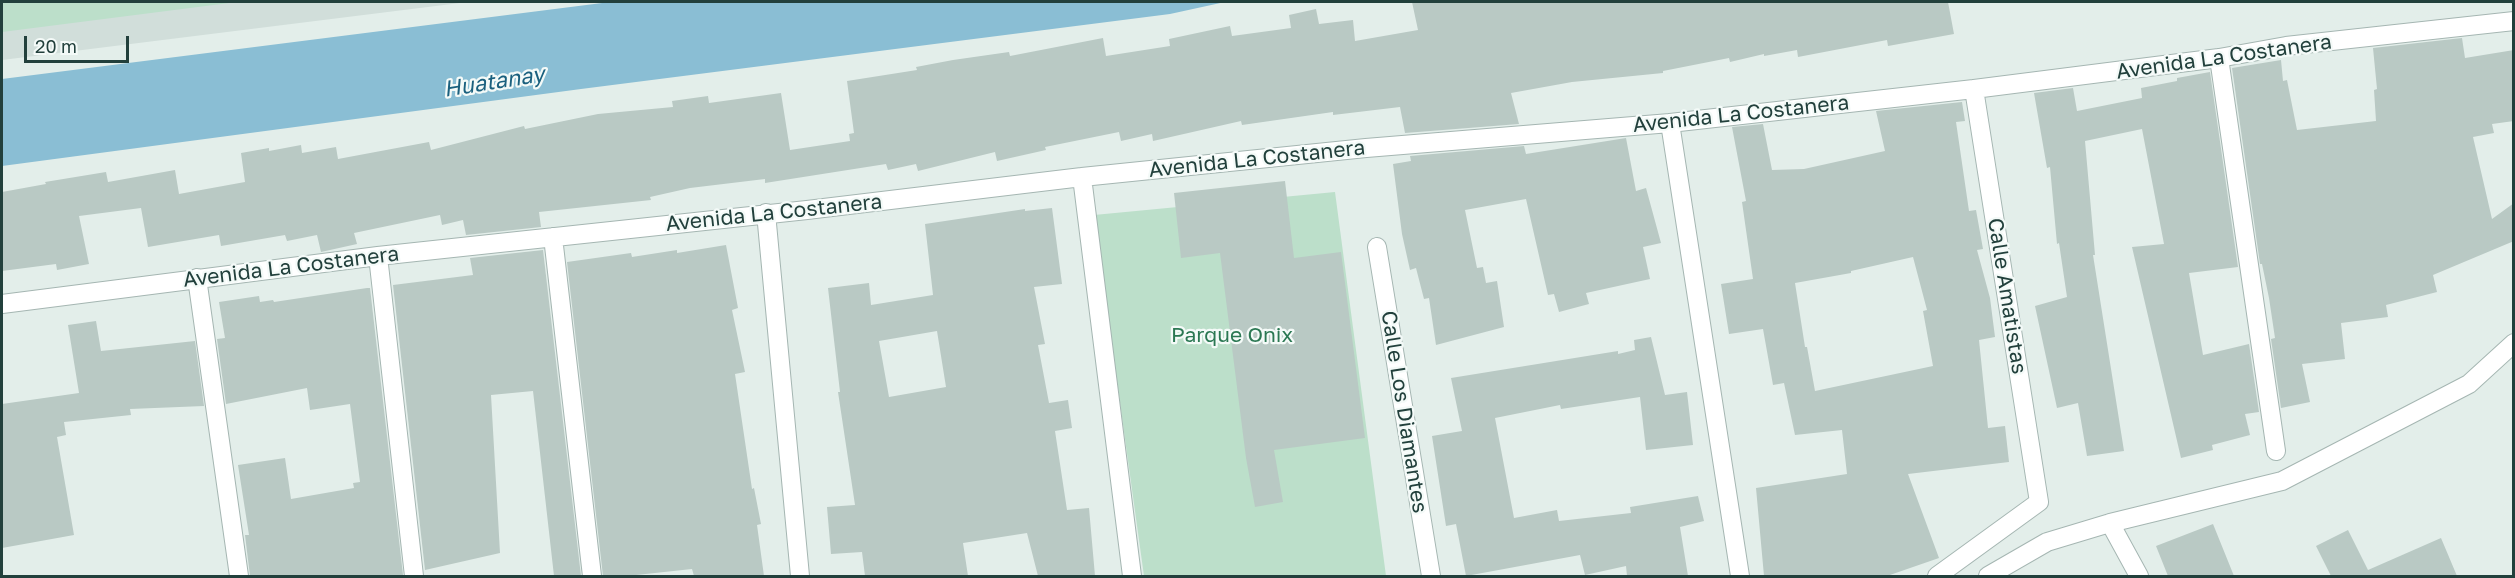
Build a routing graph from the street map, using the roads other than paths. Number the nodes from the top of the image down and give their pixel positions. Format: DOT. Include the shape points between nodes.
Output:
graph roads {
  1 [pos="2514,21"];
  2 [pos="2219,58"];
  3 [pos="1974,89"];
  4 [pos="1670,123"];
  5 [pos="1082,177"];
  6 [pos="766,213"];
  7 [pos="553,237"];
  8 [pos="1377,248"];
  9 [pos="378,256"];
  10 [pos="197,278"];
  11 [pos="2,304"];
  12 [pos="2514,343"];
  13 [pos="2276,451"];
  14 [pos="2110,523"];
  15 [pos="239,576"];
  16 [pos="414,576"];
  17 [pos="592,576"];
  18 [pos="800,576"];
  19 [pos="1132,576"];
  20 [pos="1431,576"];
  21 [pos="1740,576"];
  22 [pos="1937,576"];
  23 [pos="1988,576"];
  24 [pos="2139,576"];
  1 -- 2 [label="street, Avenida La Costanera" via="2286,46"];
  2 -- 3 [label="street, Avenida La Costanera"];
  2 -- 13 [label="street"];
  3 -- 4 [label="street, Avenida La Costanera"];
  3 -- 22 [label="street, Calle Amatistas" via="2039,502"];
  4 -- 5 [label="street, Avenida La Costanera"];
  4 -- 21 [label="street"];
  5 -- 6 [label="street, Avenida La Costanera"];
  5 -- 19 [label="street"];
  6 -- 7 [label="street, Avenida La Costanera"];
  6 -- 18 [label="street"];
  7 -- 9 [label="street, Avenida La Costanera"];
  7 -- 17 [label="street"];
  8 -- 20 [label="street, Calle Los Diamantes"];
  9 -- 10 [label="street, Avenida La Costanera"];
  9 -- 16 [label="street"];
  10 -- 11 [label="street, Avenida La Costanera"];
  10 -- 15 [label="street"];
  12 -- 14 [label="street" via="2469,384 2282,481"];
  14 -- 23 [label="street" via="2047,543"];
  14 -- 24 [label="street"];
}
